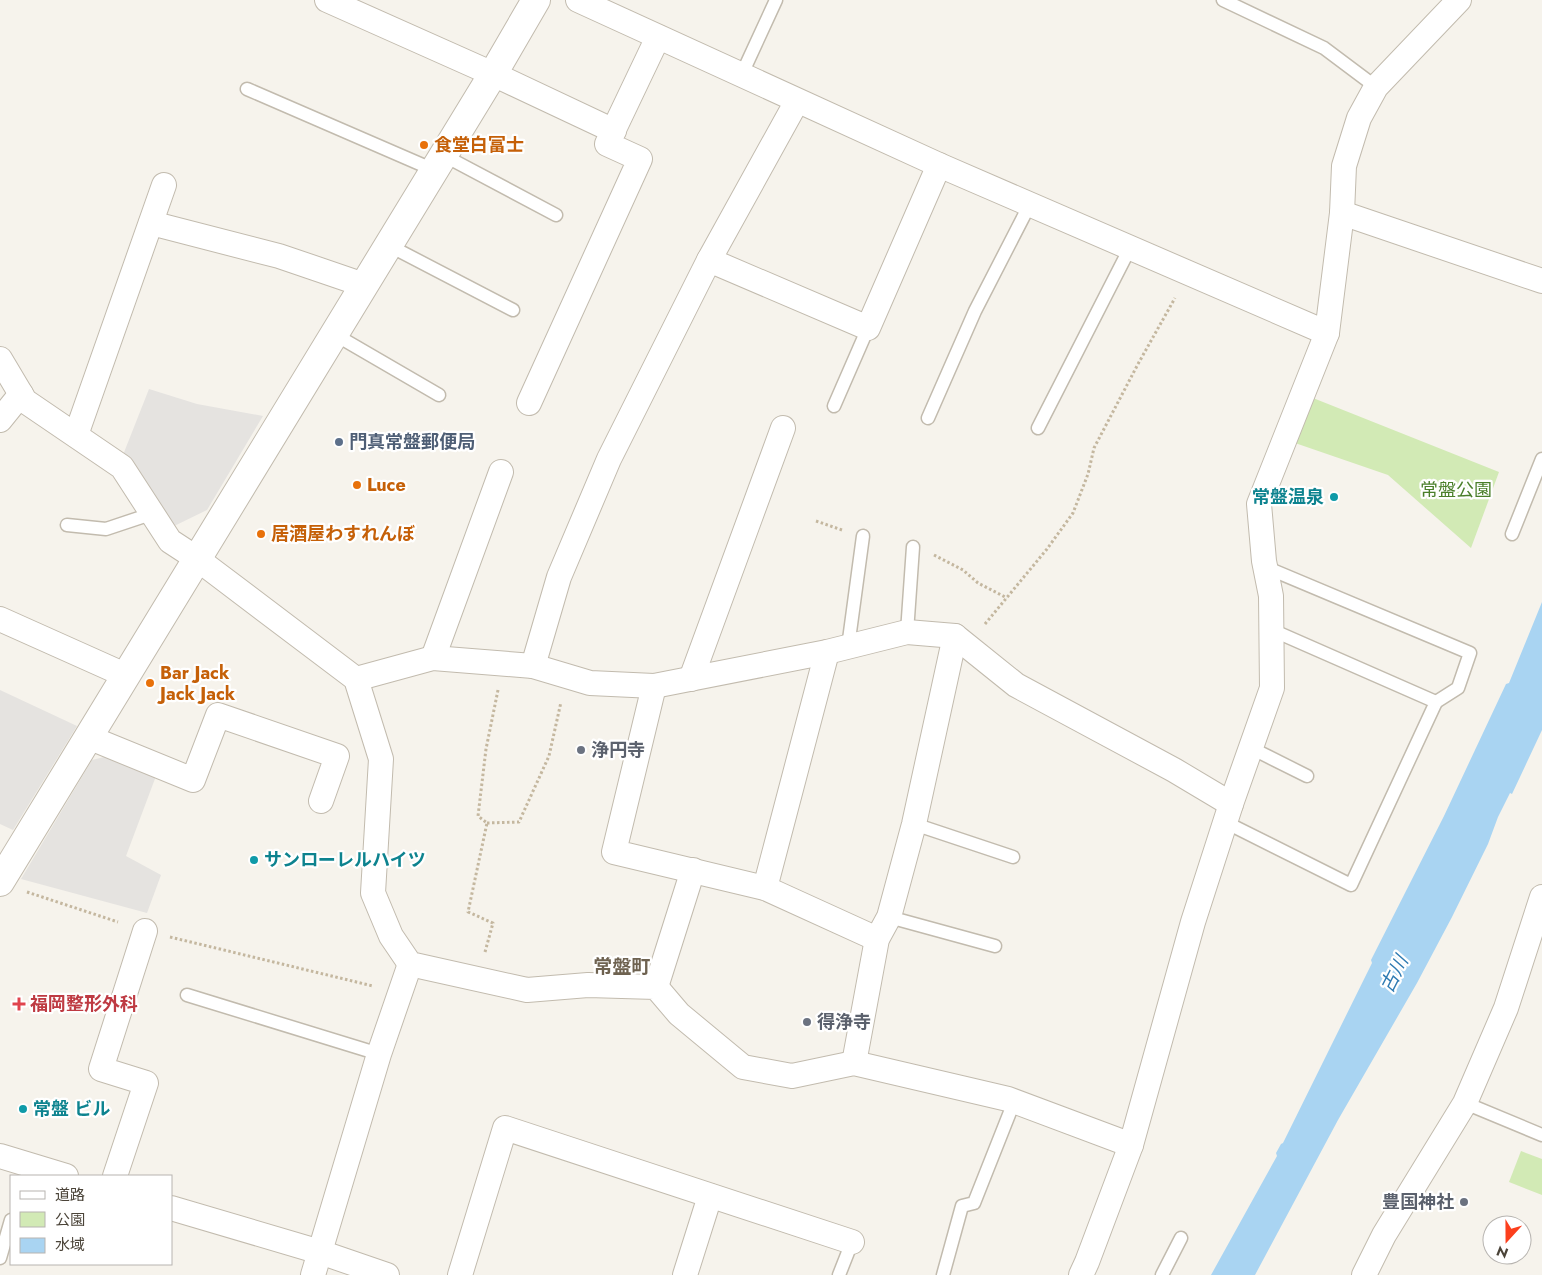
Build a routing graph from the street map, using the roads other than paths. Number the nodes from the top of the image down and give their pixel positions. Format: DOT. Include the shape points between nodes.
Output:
graph roads {
  1 [pos="327,0"];
  2 [pos="536,0"];
  3 [pos="578,0"];
  4 [pos="776,0"];
  5 [pos="1223,0"];
  6 [pos="1447,4"];
  7 [pos="658,37"];
  8 [pos="493,74"];
  9 [pos="741,76"];
  10 [pos="1376,87"];
  11 [pos="247,89"];
  12 [pos="797,101"];
  13 [pos="614,131"];
  14 [pos="439,163"];
  15 [pos="939,165"];
  16 [pos="164,185"];
  17 [pos="1030,204"];
  18 [pos="1342,213"];
  19 [pos="556,214"];
  20 [pos="151,223"];
  21 [pos="388,245"];
  22 [pos="1130,248"];
  23 [pos="709,260"];
  24 [pos="1542,281"];
  25 [pos="364,286"];
  26 [pos="512,310"];
  27 [pos="868,328"];
  28 [pos="1327,333"];
  29 [pos="334,334"];
  30 [pos="0,360"];
  31 [pos="21,394"];
  32 [pos="438,395"];
  33 [pos="529,403"];
  34 [pos="834,406"];
  35 [pos="928,418"];
  36 [pos="0,420"];
  37 [pos="784,428"];
  38 [pos="1038,428"];
  39 [pos="76,436"];
  40 [pos="1542,460"];
  41 [pos="501,472"];
  42 [pos="151,514"];
  43 [pos="67,525"];
  44 [pos="1512,534"];
  45 [pos="863,536"];
  46 [pos="913,546"];
  47 [pos="196,558"];
  48 [pos="1265,567"];
  49 [pos="0,619"];
  50 [pos="1272,630"];
  51 [pos="907,632"];
  52 [pos="961,641"];
  53 [pos="837,650"];
  54 [pos="433,658"];
  55 [pos="534,666"];
  56 [pos="125,675"];
  57 [pos="356,679"];
  58 [pos="691,679"];
  59 [pos="654,686"];
  60 [pos="1436,702"];
  61 [pos="88,737"];
  62 [pos="1251,748"];
  63 [pos="1307,776"];
  64 [pos="320,801"];
  65 [pos="1228,813"];
  66 [pos="914,824"];
  67 [pos="1013,858"];
  68 [pos="693,870"];
  69 [pos="9,886"];
  70 [pos="765,888"];
  71 [pos="1542,897"];
  72 [pos="889,917"];
  73 [pos="145,931"];
  74 [pos="877,939"];
  75 [pos="995,946"];
  76 [pos="410,964"];
  77 [pos="656,987"];
  78 [pos="187,995"];
  79 [pos="380,1054"];
  80 [pos="854,1063"];
  81 [pos="1014,1102"];
  82 [pos="1465,1103"];
  83 [pos="1542,1135"];
  84 [pos="1131,1145"];
  85 [pos="0,1156"];
  86 [pos="26,1170"];
  87 [pos="59,1175"];
  88 [pos="115,1175"];
  89 [pos="710,1196"];
  90 [pos="172,1208"];
  91 [pos="10,1223"];
  92 [pos="1180,1238"];
  93 [pos="852,1242"];
  94 [pos="320,1252"];
  95 [pos="0,1258"];
  96 [pos="1086,1273"];
  97 [pos="313,1275"];
  98 [pos="387,1275"];
  99 [pos="460,1275"];
  100 [pos="685,1275"];
  101 [pos="839,1275"];
  102 [pos="943,1275"];
  103 [pos="1162,1275"];
  104 [pos="1364,1275"];
  1 -- 8 [label="street"];
  2 -- 8 [label="street"];
  3 -- 7 [label="street"];
  4 -- 9 [label="lane"];
  5 -- 10 [label="lane" via="1324,48"];
  6 -- 10 [label="street"];
  7 -- 9 [label="street"];
  7 -- 13 [label="street"];
  8 -- 13 [label="street"];
  8 -- 14 [label="street"];
  9 -- 12 [label="street"];
  10 -- 18 [label="street" via="1359,118 1344,166"];
  11 -- 14 [label="lane"];
  12 -- 15 [label="street"];
  12 -- 23 [label="street"];
  13 -- 33 [label="street" via="607,144 640,160"];
  14 -- 19 [label="lane"];
  14 -- 21 [label="street"];
  15 -- 17 [label="street"];
  15 -- 27 [label="street"];
  16 -- 20 [label="street"];
  17 -- 22 [label="street"];
  17 -- 35 [label="lane" via="975,311"];
  18 -- 24 [label="street"];
  18 -- 28 [label="street"];
  20 -- 25 [label="street" via="279,256"];
  20 -- 39 [label="street"];
  21 -- 25 [label="street"];
  21 -- 26 [label="lane"];
  22 -- 28 [label="street"];
  22 -- 38 [label="lane"];
  23 -- 27 [label="street"];
  23 -- 55 [label="street" via="609,459 559,577"];
  25 -- 29 [label="street"];
  27 -- 34 [label="lane"];
  28 -- 48 [label="street" via="1259,504"];
  29 -- 32 [label="lane"];
  29 -- 47 [label="street"];
  30 -- 31 [label="street"];
  31 -- 36 [label="street"];
  31 -- 39 [label="street" via="26,401"];
  37 -- 58 [label="street"];
  39 -- 42 [label="street" via="122,467"];
  40 -- 44 [label="lane"];
  41 -- 54 [label="street"];
  42 -- 43 [label="lane" via="106,529"];
  42 -- 47 [label="street" via="170,541"];
  45 -- 53 [label="lane"];
  46 -- 51 [label="lane"];
  47 -- 56 [label="street"];
  47 -- 57 [label="street"];
  48 -- 50 [label="street" via="1271,596"];
  48 -- 60 [label="lane" via="1470,653 1458,688"];
  49 -- 56 [label="street"];
  50 -- 60 [label="lane"];
  50 -- 62 [label="street" via="1272,688"];
  51 -- 52 [label="street"];
  51 -- 53 [label="street"];
  52 -- 65 [label="street" via="1016,685 1174,770"];
  52 -- 66 [label="street"];
  53 -- 58 [label="street"];
  53 -- 70 [label="street"];
  54 -- 55 [label="street"];
  54 -- 57 [label="street"];
  55 -- 59 [label="street" via="590,683"];
  56 -- 61 [label="street"];
  57 -- 76 [label="street" via="381,759 373,893 391,936"];
  58 -- 59 [label="street"];
  59 -- 68 [label="street" via="614,852"];
  60 -- 65 [label="lane" via="1351,885"];
  61 -- 64 [label="street" via="193,780 218,715 337,756"];
  61 -- 69 [label="street"];
  62 -- 63 [label="lane"];
  62 -- 65 [label="street"];
  65 -- 84 [label="street" via="1193,922"];
  66 -- 67 [label="lane"];
  66 -- 72 [label="street"];
  68 -- 70 [label="street"];
  68 -- 77 [label="street"];
  70 -- 74 [label="street"];
  71 -- 82 [label="street" via="1506,1008"];
  72 -- 74 [label="street"];
  72 -- 75 [label="lane"];
  73 -- 88 [label="street" via="101,1068 146,1083"];
  74 -- 80 [label="street"];
  76 -- 77 [label="street" via="527,990 588,985"];
  76 -- 79 [label="street"];
  77 -- 80 [label="street" via="679,1014 744,1067 792,1076"];
  78 -- 79 [label="lane"];
  79 -- 94 [label="street"];
  80 -- 81 [label="street"];
  81 -- 84 [label="street"];
  81 -- 102 [label="lane" via="974,1203 962,1206"];
  82 -- 83 [label="lane"];
  82 -- 104 [label="street" via="1384,1235"];
  84 -- 96 [label="street"];
  85 -- 86 [label="street"];
  86 -- 87 [label="street"];
  89 -- 93 [label="street"];
  89 -- 99 [label="street" via="505,1128"];
  89 -- 100 [label="street"];
  90 -- 94 [label="street"];
  91 -- 95 [label="lane"];
  92 -- 103 [label="lane"];
  93 -- 101 [label="lane"];
  94 -- 97 [label="street"];
  94 -- 98 [label="street"];
}
